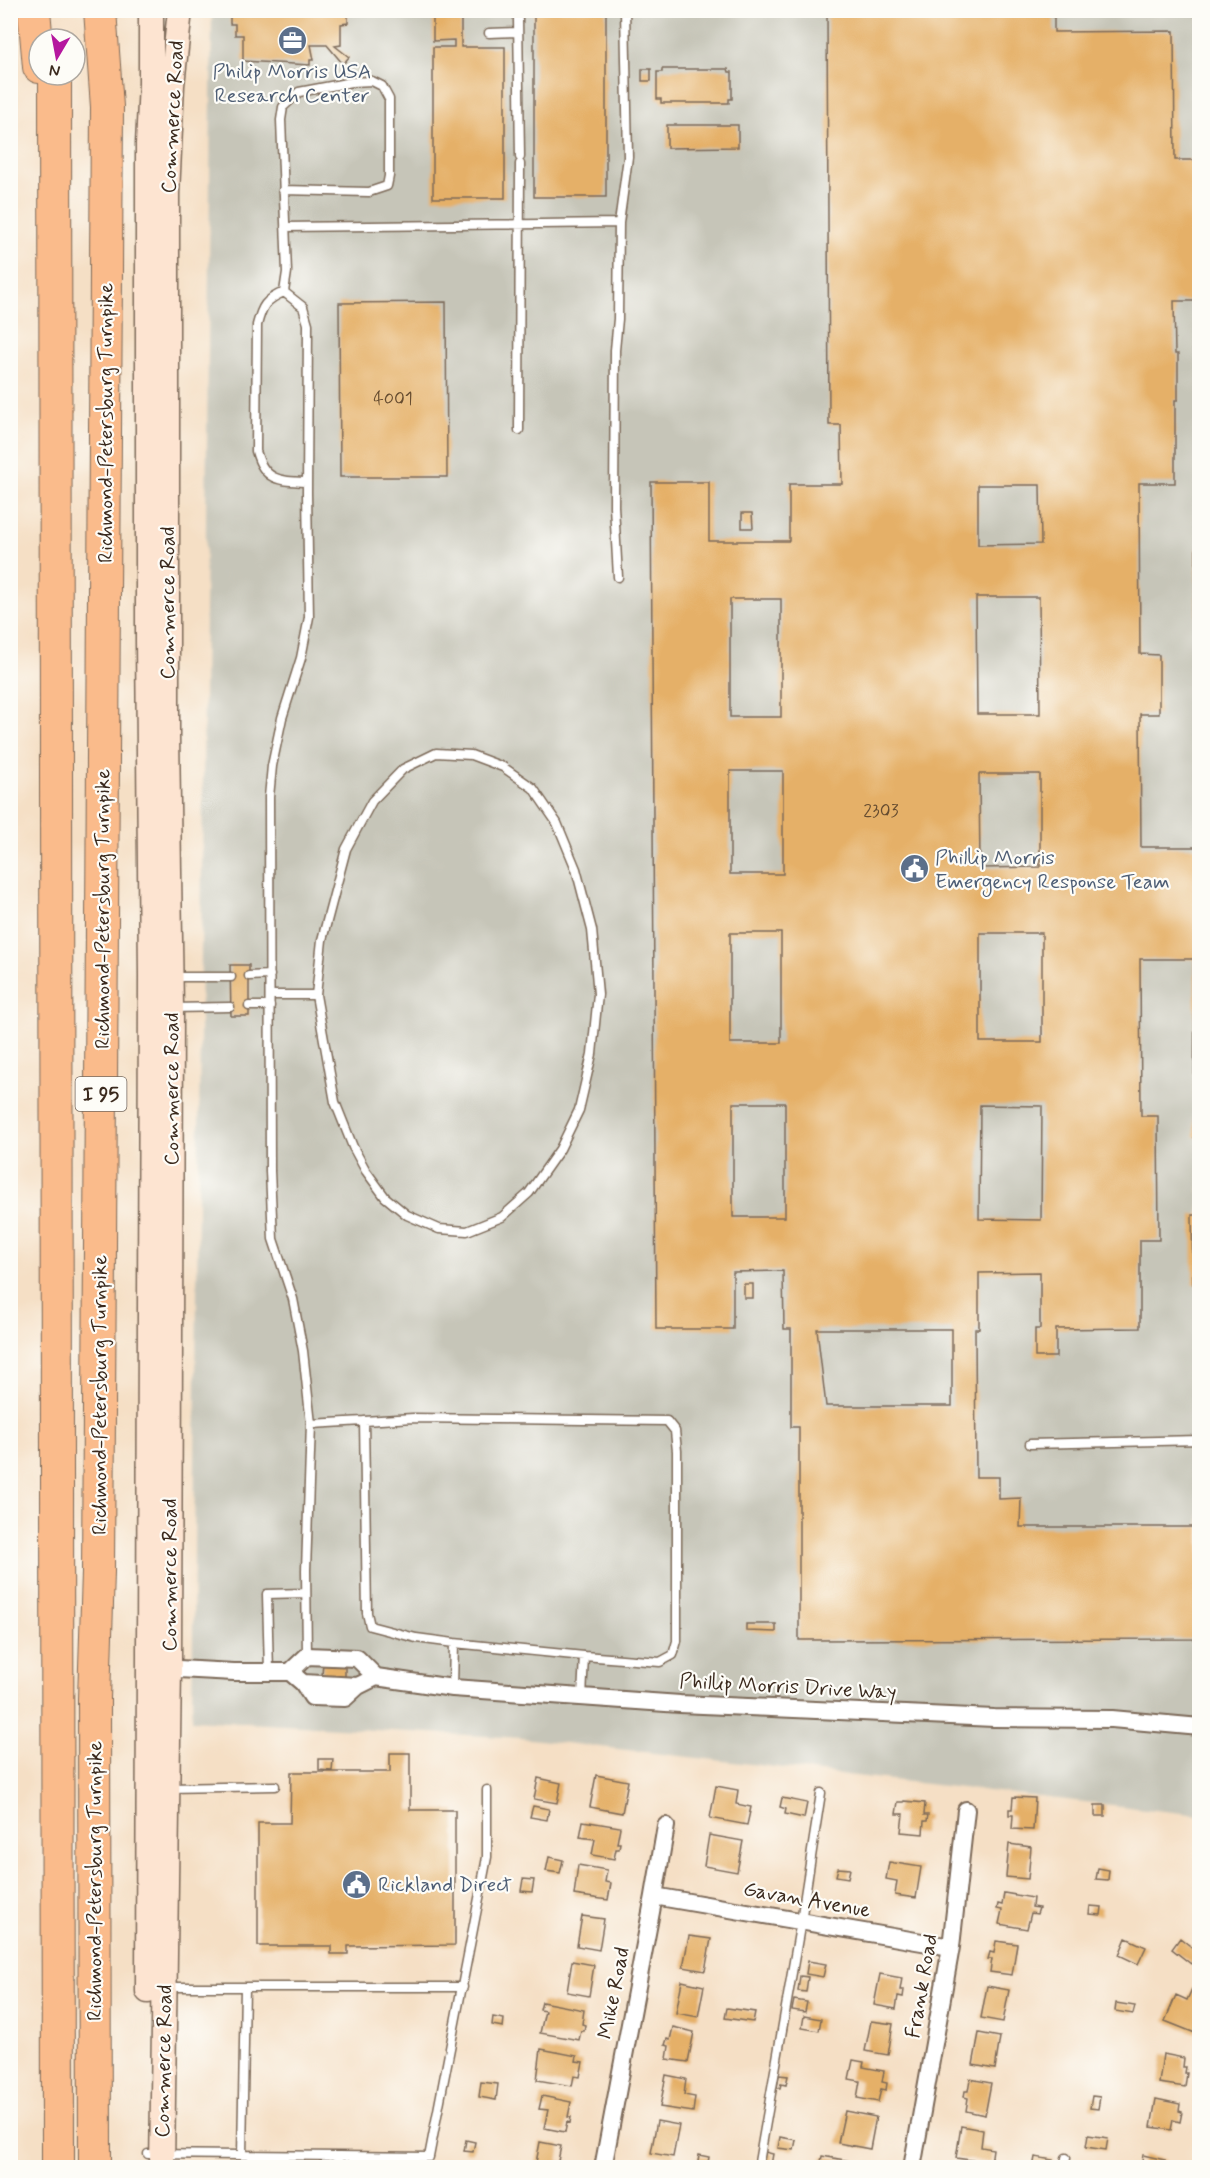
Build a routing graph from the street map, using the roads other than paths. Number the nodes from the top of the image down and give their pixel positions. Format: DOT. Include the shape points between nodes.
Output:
graph roads {
  1 [pos="34,10"];
  2 [pos="53,10"];
  3 [pos="100,10"];
  4 [pos="151,10"];
  5 [pos="180,10"];
  6 [pos="625,10"];
  7 [pos="1194,10"];
  8 [pos="1200,14"];
  9 [pos="518,18"];
  10 [pos="35,27"];
  11 [pos="54,27"];
  12 [pos="518,32"];
  13 [pos="489,33"];
  14 [pos="41,87"];
  15 [pos="54,87"];
  16 [pos="283,190"];
  17 [pos="520,224"];
  18 [pos="619,224"];
  19 [pos="285,227"];
  20 [pos="56,275"];
  21 [pos="284,292"];
  22 [pos="519,429"];
  23 [pos="307,482"];
  24 [pos="618,577"];
  25 [pos="270,975"];
  26 [pos="161,976"];
  27 [pos="249,976"];
  28 [pos="231,977"];
  29 [pos="270,995"];
  30 [pos="316,995"];
  31 [pos="249,1006"];
  32 [pos="270,1006"];
  33 [pos="230,1007"];
  34 [pos="161,1008"];
  35 [pos="364,1421"];
  36 [pos="311,1424"];
  37 [pos="1200,1440"];
  38 [pos="1030,1444"];
  39 [pos="306,1593"];
  40 [pos="454,1642"];
  41 [pos="307,1656"];
  42 [pos="585,1656"];
  43 [pos="160,1668"];
  44 [pos="269,1672"];
  45 [pos="376,1677"];
  46 [pos="297,1678"];
  47 [pos="453,1688"];
  48 [pos="582,1697"];
  49 [pos="1200,1727"];
  50 [pos="275,1786"];
  51 [pos="158,1787"];
  52 [pos="487,1790"];
  53 [pos="821,1792"];
  54 [pos="966,1810"];
  55 [pos="666,1826"];
  56 [pos="654,1896"];
  57 [pos="801,1921"];
  58 [pos="951,1947"];
  59 [pos="156,1987"];
  60 [pos="245,1987"];
  61 [pos="463,1987"];
  62 [pos="242,2155"];
  63 [pos="1066,2158"];
  64 [pos="155,2161"];
  65 [pos="58,2168"];
  66 [pos="95,2168"];
  67 [pos="603,2168"];
  68 [pos="758,2168"];
  69 [pos="912,2168"];
  70 [pos="1064,2168"];
  1 -- 10 [label="highway"];
  2 -- 11 [label="highway"];
  3 -- 66 [label="highway, Richmond-Petersburg Turnpike / I 95" via="107,119 99,1560 94,1699"];
  4 -- 26 [label="main road, Commerce Road" via="148,640"];
  5 -- 26 [label="main road, Commerce Road" via="167,194 167,735"];
  6 -- 18 [label="lane" via="628,157"];
  7 -- 8 [label="lane"];
  9 -- 12 [label="lane"];
  12 -- 13 [label="lane"];
  12 -- 17 [label="lane"];
  14 -- 20 [label="highway"];
  15 -- 20 [label="highway, Richmond-Petersburg Turnpike / I 95"];
  16 -- 16 [label="lane" via="283,107 299,92 352,82 372,81 382,86 389,99 387,186 369,192"];
  16 -- 19 [label="lane"];
  17 -- 18 [label="lane"];
  17 -- 19 [label="lane"];
  17 -- 22 [label="lane"];
  18 -- 24 [label="lane" via="614,506"];
  19 -- 21 [label="lane"];
  20 -- 65 [label="highway, Richmond-Petersburg Turnpike / I 95"];
  21 -- 23 [label="lane" via="303,307 308,324"];
  21 -- 23 [label="lane" via="271,298 261,310 257,325 256,451 260,467 273,478"];
  23 -- 25 [label="lane" via="309,617 302,658 282,718 269,797"];
  25 -- 27 [label="lane"];
  25 -- 29 [label="lane"];
  26 -- 28 [label="lane"];
  26 -- 34 [label="main road, Commerce Road"];
  29 -- 30 [label="lane"];
  29 -- 32 [label="lane"];
  30 -- 30 [label="lane" via="335,1102 353,1147 385,1197 407,1215 439,1229 466,1231 502,1217 529,1193 560,1149 579,1110 592,1054 598,994 592,930 576,869 556,823 533,788 503,767 471,755 436,753 403,769 372,801 346,849 322,940"];
  31 -- 32 [label="lane"];
  32 -- 36 [label="lane" via="273,1239 293,1299"];
  33 -- 34 [label="lane"];
  34 -- 43 [label="main road, Commerce Road"];
  35 -- 36 [label="lane"];
  35 -- 40 [label="lane" via="370,1626 416,1638"];
  35 -- 42 [label="lane" via="667,1421 675,1431 677,1450 677,1641 673,1655 660,1662"];
  36 -- 39 [label="lane"];
  37 -- 38 [label="lane"];
  39 -- 41 [label="lane"];
  39 -- 44 [label="lane" via="267,1594"];
  40 -- 42 [label="lane"];
  40 -- 47 [label="lane"];
  41 -- 45 [label="street" via="357,1658"];
  41 -- 46 [label="street"];
  42 -- 48 [label="lane"];
  43 -- 44 [label="street"];
  43 -- 51 [label="main road, Commerce Road"];
  44 -- 46 [label="street"];
  45 -- 46 [label="street" via="358,1686"];
  45 -- 47 [label="street, Phillip Morris Drive Way"];
  47 -- 48 [label="street, Phillip Morris Drive Way"];
  48 -- 49 [label="street, Phillip Morris Drive Way" via="994,1718 1112,1719"];
  50 -- 51 [label="lane"];
  51 -- 59 [label="main road, Commerce Road"];
  52 -- 61 [label="lane" via="487,1857"];
  53 -- 57 [label="lane"];
  54 -- 58 [label="street, Frank Road"];
  55 -- 56 [label="street, Mike Road"];
  56 -- 57 [label="street, Gavan Avenue"];
  56 -- 67 [label="street, Mike Road"];
  57 -- 58 [label="street, Gavan Avenue"];
  57 -- 68 [label="lane"];
  58 -- 69 [label="street, Frank Road"];
  59 -- 60 [label="lane"];
  59 -- 64 [label="main road, Commerce Road"];
  60 -- 61 [label="lane"];
  60 -- 62 [label="lane"];
  61 -- 62 [label="lane" via="429,2157"];
  62 -- 64 [label="lane"];
  63 -- 70 [label="lane"];
}
